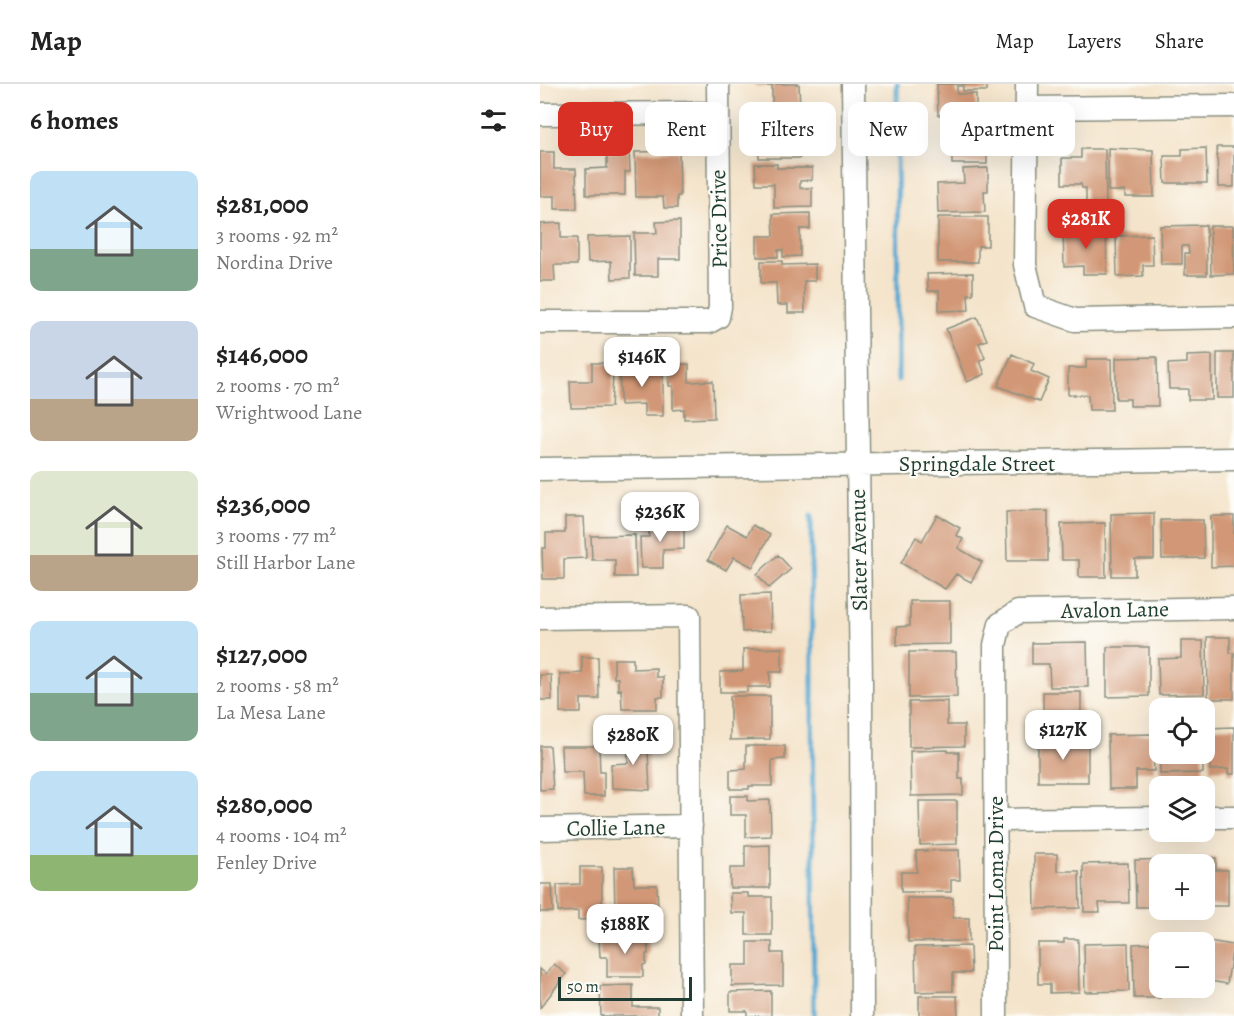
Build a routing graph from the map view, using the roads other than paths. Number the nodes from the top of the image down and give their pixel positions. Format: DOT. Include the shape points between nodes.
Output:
graph roads {
  1 [pos="718,84"];
  2 [pos="853,84"];
  3 [pos="1027,84"];
  4 [pos="718,102"];
  5 [pos="1027,102"];
  6 [pos="1234,106"];
  7 [pos="1075,108"];
  8 [pos="645,113"];
  9 [pos="540,114"];
  10 [pos="718,156"];
  11 [pos="1026,156"];
  12 [pos="1234,317"];
  13 [pos="540,322"];
  14 [pos="1234,459"];
  15 [pos="857,465"];
  16 [pos="540,469"];
  17 [pos="1234,608"];
  18 [pos="540,618"];
  19 [pos="1000,624"];
  20 [pos="1215,817"];
  21 [pos="1234,817"];
  22 [pos="1149,818"];
  23 [pos="996,820"];
  24 [pos="691,826"];
  25 [pos="540,829"];
  26 [pos="692,1016"];
  27 [pos="862,1016"];
  28 [pos="996,1016"];
  1 -- 4 [label="street, Price Drive"];
  2 -- 15 [label="street, Slater Avenue"];
  3 -- 5 [label="street"];
  6 -- 7 [label="street"];
  8 -- 9 [label="street"];
  10 -- 13 [label="street, Price Drive" via="718,317 709,322"];
  11 -- 12 [label="street" via="1025,265 1035,306 1075,320"];
  14 -- 15 [label="street, Springdale Street"];
  15 -- 16 [label="street, Springdale Street"];
  15 -- 27 [label="street, Slater Avenue"];
  17 -- 19 [label="street, Avalon Lane" via="1018,612"];
  18 -- 24 [label="street" via="689,616"];
  19 -- 23 [label="street, Point Loma Drive" via="995,645"];
  20 -- 21 [label="street"];
  22 -- 23 [label="street"];
  23 -- 28 [label="street, Point Loma Drive"];
  24 -- 25 [label="street, Collie Lane"];
  24 -- 26 [label="street"];
}
